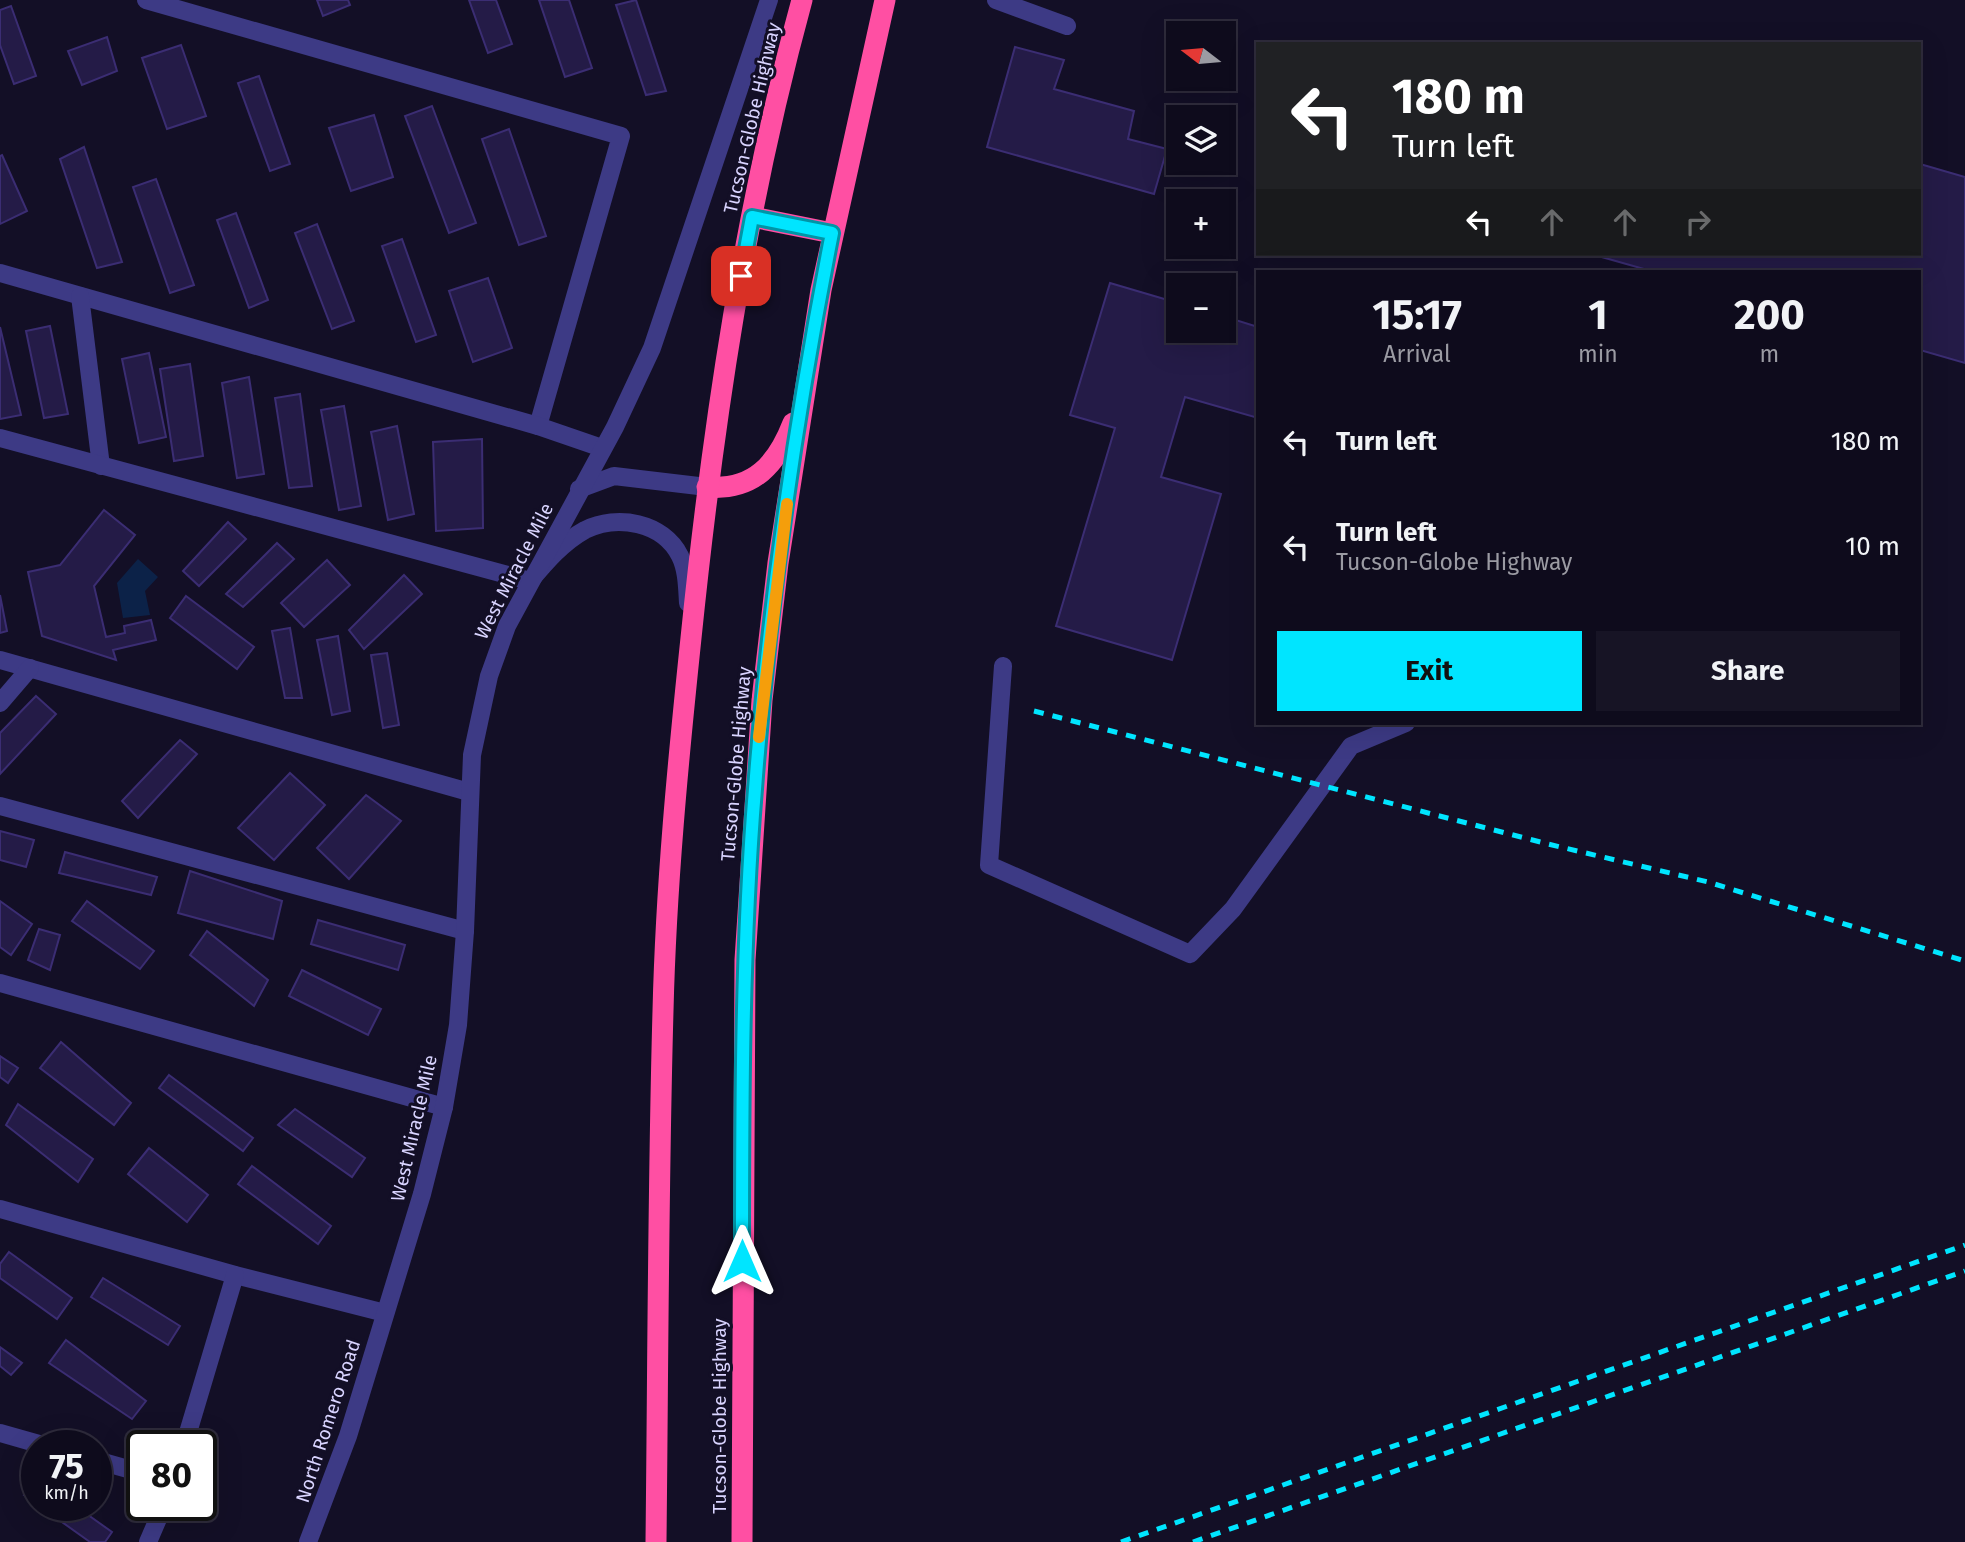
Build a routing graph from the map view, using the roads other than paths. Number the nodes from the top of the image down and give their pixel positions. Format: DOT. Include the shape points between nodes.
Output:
graph roads {
  1 [pos="146,0"];
  2 [pos="769,0"];
  3 [pos="802,0"];
  4 [pos="885,0"];
  5 [pos="996,0"];
  6 [pos="1067,26"];
  7 [pos="752,217"];
  8 [pos="832,233"];
  9 [pos="0,273"];
  10 [pos="80,296"];
  11 [pos="806,384"];
  12 [pos="538,426"];
  13 [pos="0,438"];
  14 [pos="602,448"];
  15 [pos="102,466"];
  16 [pos="707,487"];
  17 [pos="579,489"];
  18 [pos="530,582"];
  19 [pos="688,659"];
  20 [pos="0,660"];
  21 [pos="1003,666"];
  22 [pos="30,668"];
  23 [pos="0,703"];
  24 [pos="1401,725"];
  25 [pos="469,792"];
  26 [pos="0,806"];
  27 [pos="465,931"];
  28 [pos="0,984"];
  29 [pos="444,1107"];
  30 [pos="0,1209"];
  31 [pos="235,1275"];
  32 [pos="385,1313"];
  33 [pos="189,1430"];
  34 [pos="0,1433"];
  35 [pos="21,1439"];
  36 [pos="157,1521"];
  37 [pos="148,1542"];
  38 [pos="308,1542"];
  39 [pos="656,1542"];
  40 [pos="742,1542"];
  1 -- 12 [label="street" via="621,135"];
  2 -- 14 [label="street, West Miracle Mile" via="670,301 640,375"];
  3 -- 7 [label="highway, Tucson-Globe Highway"];
  4 -- 8 [label="highway, Tucson-Globe Highway"];
  5 -- 6 [label="street"];
  7 -- 8 [label="highway"];
  7 -- 16 [label="highway, Tucson-Globe Highway"];
  8 -- 11 [label="highway, Tucson-Globe Highway"];
  9 -- 10 [label="street"];
  10 -- 12 [label="street"];
  10 -- 15 [label="street"];
  11 -- 16 [label="highway" via="789,432 762,472 739,486"];
  11 -- 40 [label="highway, Tucson-Globe Highway" via="770,629 750,869 743,1074"];
  12 -- 14 [label="street"];
  13 -- 15 [label="street"];
  14 -- 17 [label="street, West Miracle Mile"];
  15 -- 18 [label="street"];
  16 -- 17 [label="street" via="614,476"];
  16 -- 19 [label="highway, Tucson-Globe Highway"];
  17 -- 18 [label="street, West Miracle Mile"];
  18 -- 19 [label="street" via="568,541 585,530 612,522 651,529 673,545 685,568"];
  18 -- 25 [label="street, West Miracle Mile" via="496,652 482,700"];
  19 -- 39 [label="highway, Tucson-Globe Highway" via="672,828 663,1012"];
  20 -- 22 [label="street"];
  21 -- 24 [label="street" via="989,865 1190,954 1233,909 1351,746"];
  22 -- 23 [label="street"];
  22 -- 25 [label="street"];
  25 -- 27 [label="street, West Miracle Mile"];
  26 -- 27 [label="street"];
  27 -- 29 [label="street, West Miracle Mile" via="458,1025"];
  28 -- 29 [label="street"];
  29 -- 32 [label="street, West Miracle Mile"];
  30 -- 31 [label="street"];
  31 -- 32 [label="street"];
  31 -- 33 [label="street"];
  32 -- 38 [label="street, North Romero Road" via="330,1490"];
  34 -- 35 [label="street"];
  36 -- 37 [label="street"];
}
